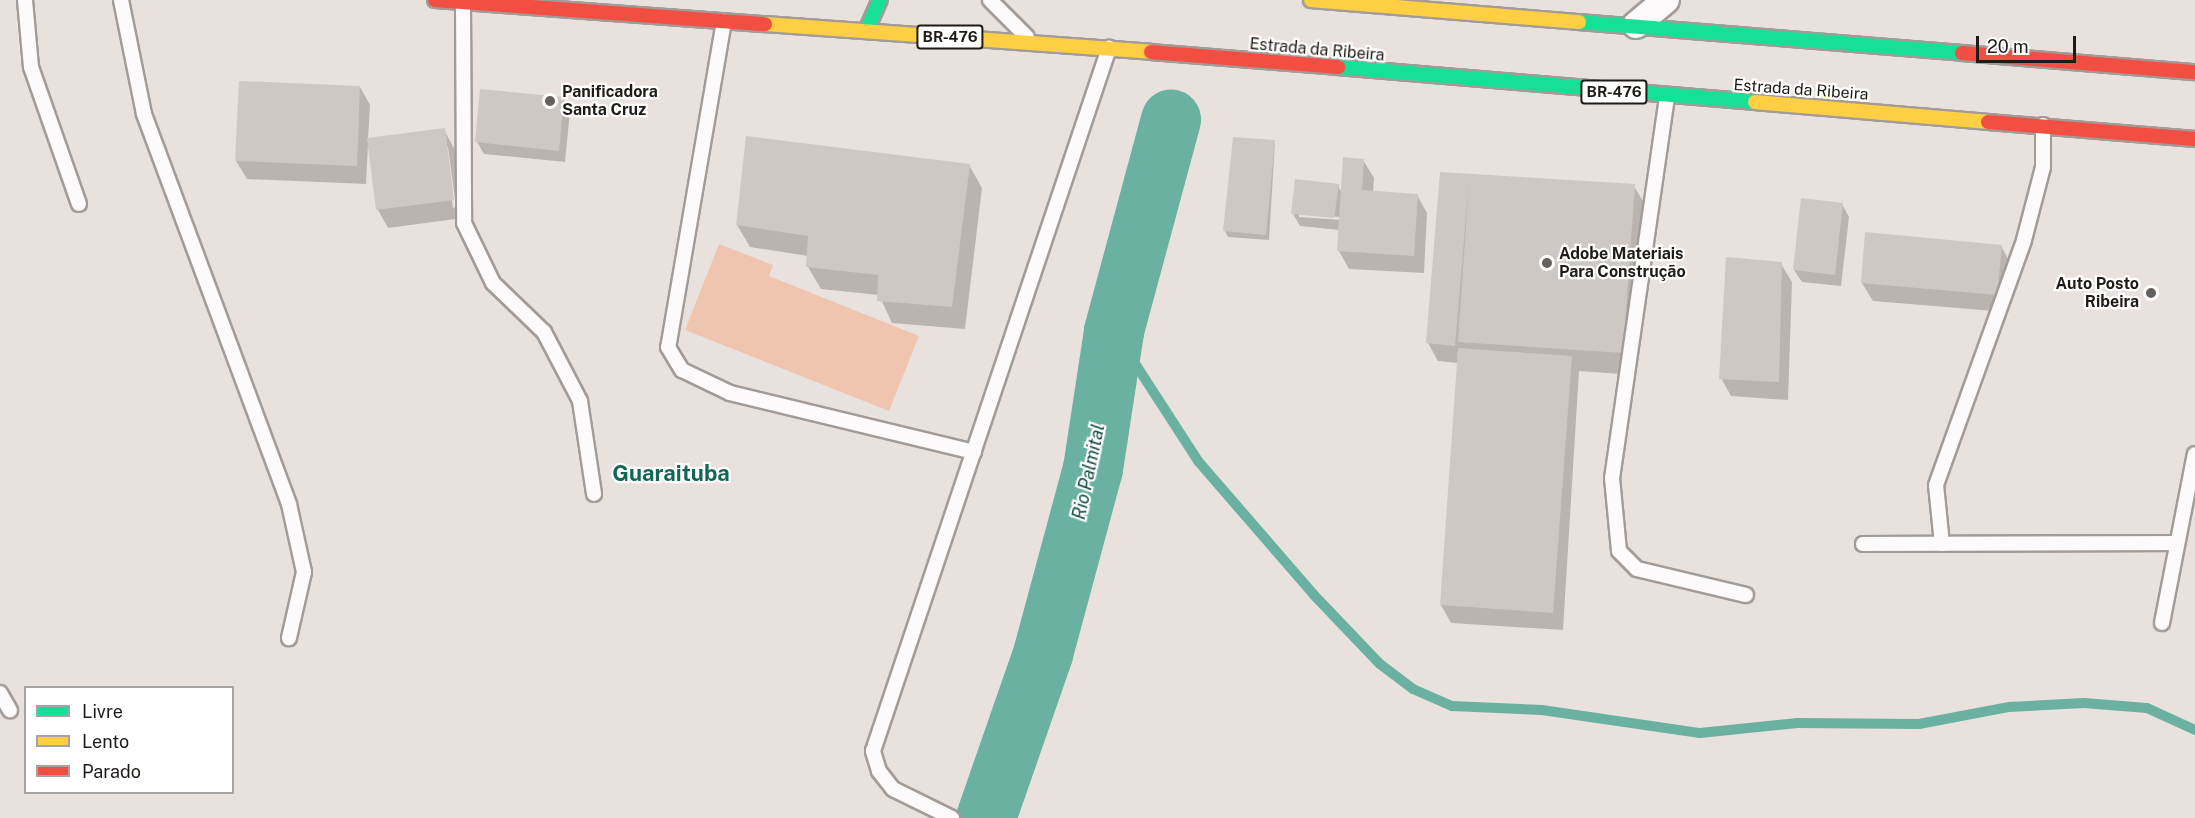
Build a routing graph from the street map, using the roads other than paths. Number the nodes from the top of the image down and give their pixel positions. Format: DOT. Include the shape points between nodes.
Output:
graph roads {
  1 [pos="25,0"];
  2 [pos="121,0"];
  3 [pos="435,0"];
  4 [pos="880,0"];
  5 [pos="990,0"];
  6 [pos="1311,0"];
  7 [pos="1666,0"];
  8 [pos="463,2"];
  9 [pos="724,21"];
  10 [pos="1636,25"];
  11 [pos="866,31"];
  12 [pos="1033,43"];
  13 [pos="1109,48"];
  14 [pos="2195,72"];
  15 [pos="1667,97"];
  16 [pos="2043,125"];
  17 [pos="2195,139"];
  18 [pos="79,204"];
  19 [pos="974,452"];
  20 [pos="2195,454"];
  21 [pos="594,494"];
  22 [pos="2177,543"];
  23 [pos="1863,544"];
  24 [pos="1942,544"];
  25 [pos="1746,595"];
  26 [pos="2162,623"];
  27 [pos="290,638"];
  28 [pos="0,693"];
  29 [pos="10,710"];
  30 [pos="952,818"];
  1 -- 18 [label="lane" via="31,68"];
  2 -- 27 [label="lane" via="144,114 289,504 304,572"];
  3 -- 8 [label="main road, Estrada da Ribeira / BR-476"];
  4 -- 11 [label="main road"];
  5 -- 12 [label="lane"];
  6 -- 10 [label="main road"];
  7 -- 10 [label="street"];
  8 -- 9 [label="main road, Estrada da Ribeira / BR-476"];
  8 -- 21 [label="lane" via="464,223 492,283 544,332 580,401"];
  9 -- 11 [label="main road, Estrada da Ribeira / BR-476"];
  9 -- 19 [label="lane" via="668,348 682,370 730,393"];
  10 -- 14 [label="main road"];
  11 -- 12 [label="main road, Estrada da Ribeira / BR-476"];
  12 -- 13 [label="main road, Estrada da Ribeira / BR-476"];
  13 -- 15 [label="main road, Estrada da Ribeira / BR-476"];
  13 -- 19 [label="lane"];
  15 -- 16 [label="main road, Estrada da Ribeira / BR-476"];
  15 -- 25 [label="lane" via="1612,478 1619,551 1636,569"];
  16 -- 17 [label="main road, Estrada da Ribeira / BR-476"];
  16 -- 24 [label="lane" via="2043,167 2024,240 1936,485"];
  19 -- 30 [label="lane" via="873,751 879,771 893,789"];
  20 -- 22 [label="lane"];
  22 -- 24 [label="lane"];
  22 -- 26 [label="lane"];
  23 -- 24 [label="lane"];
  28 -- 29 [label="lane"];
}
